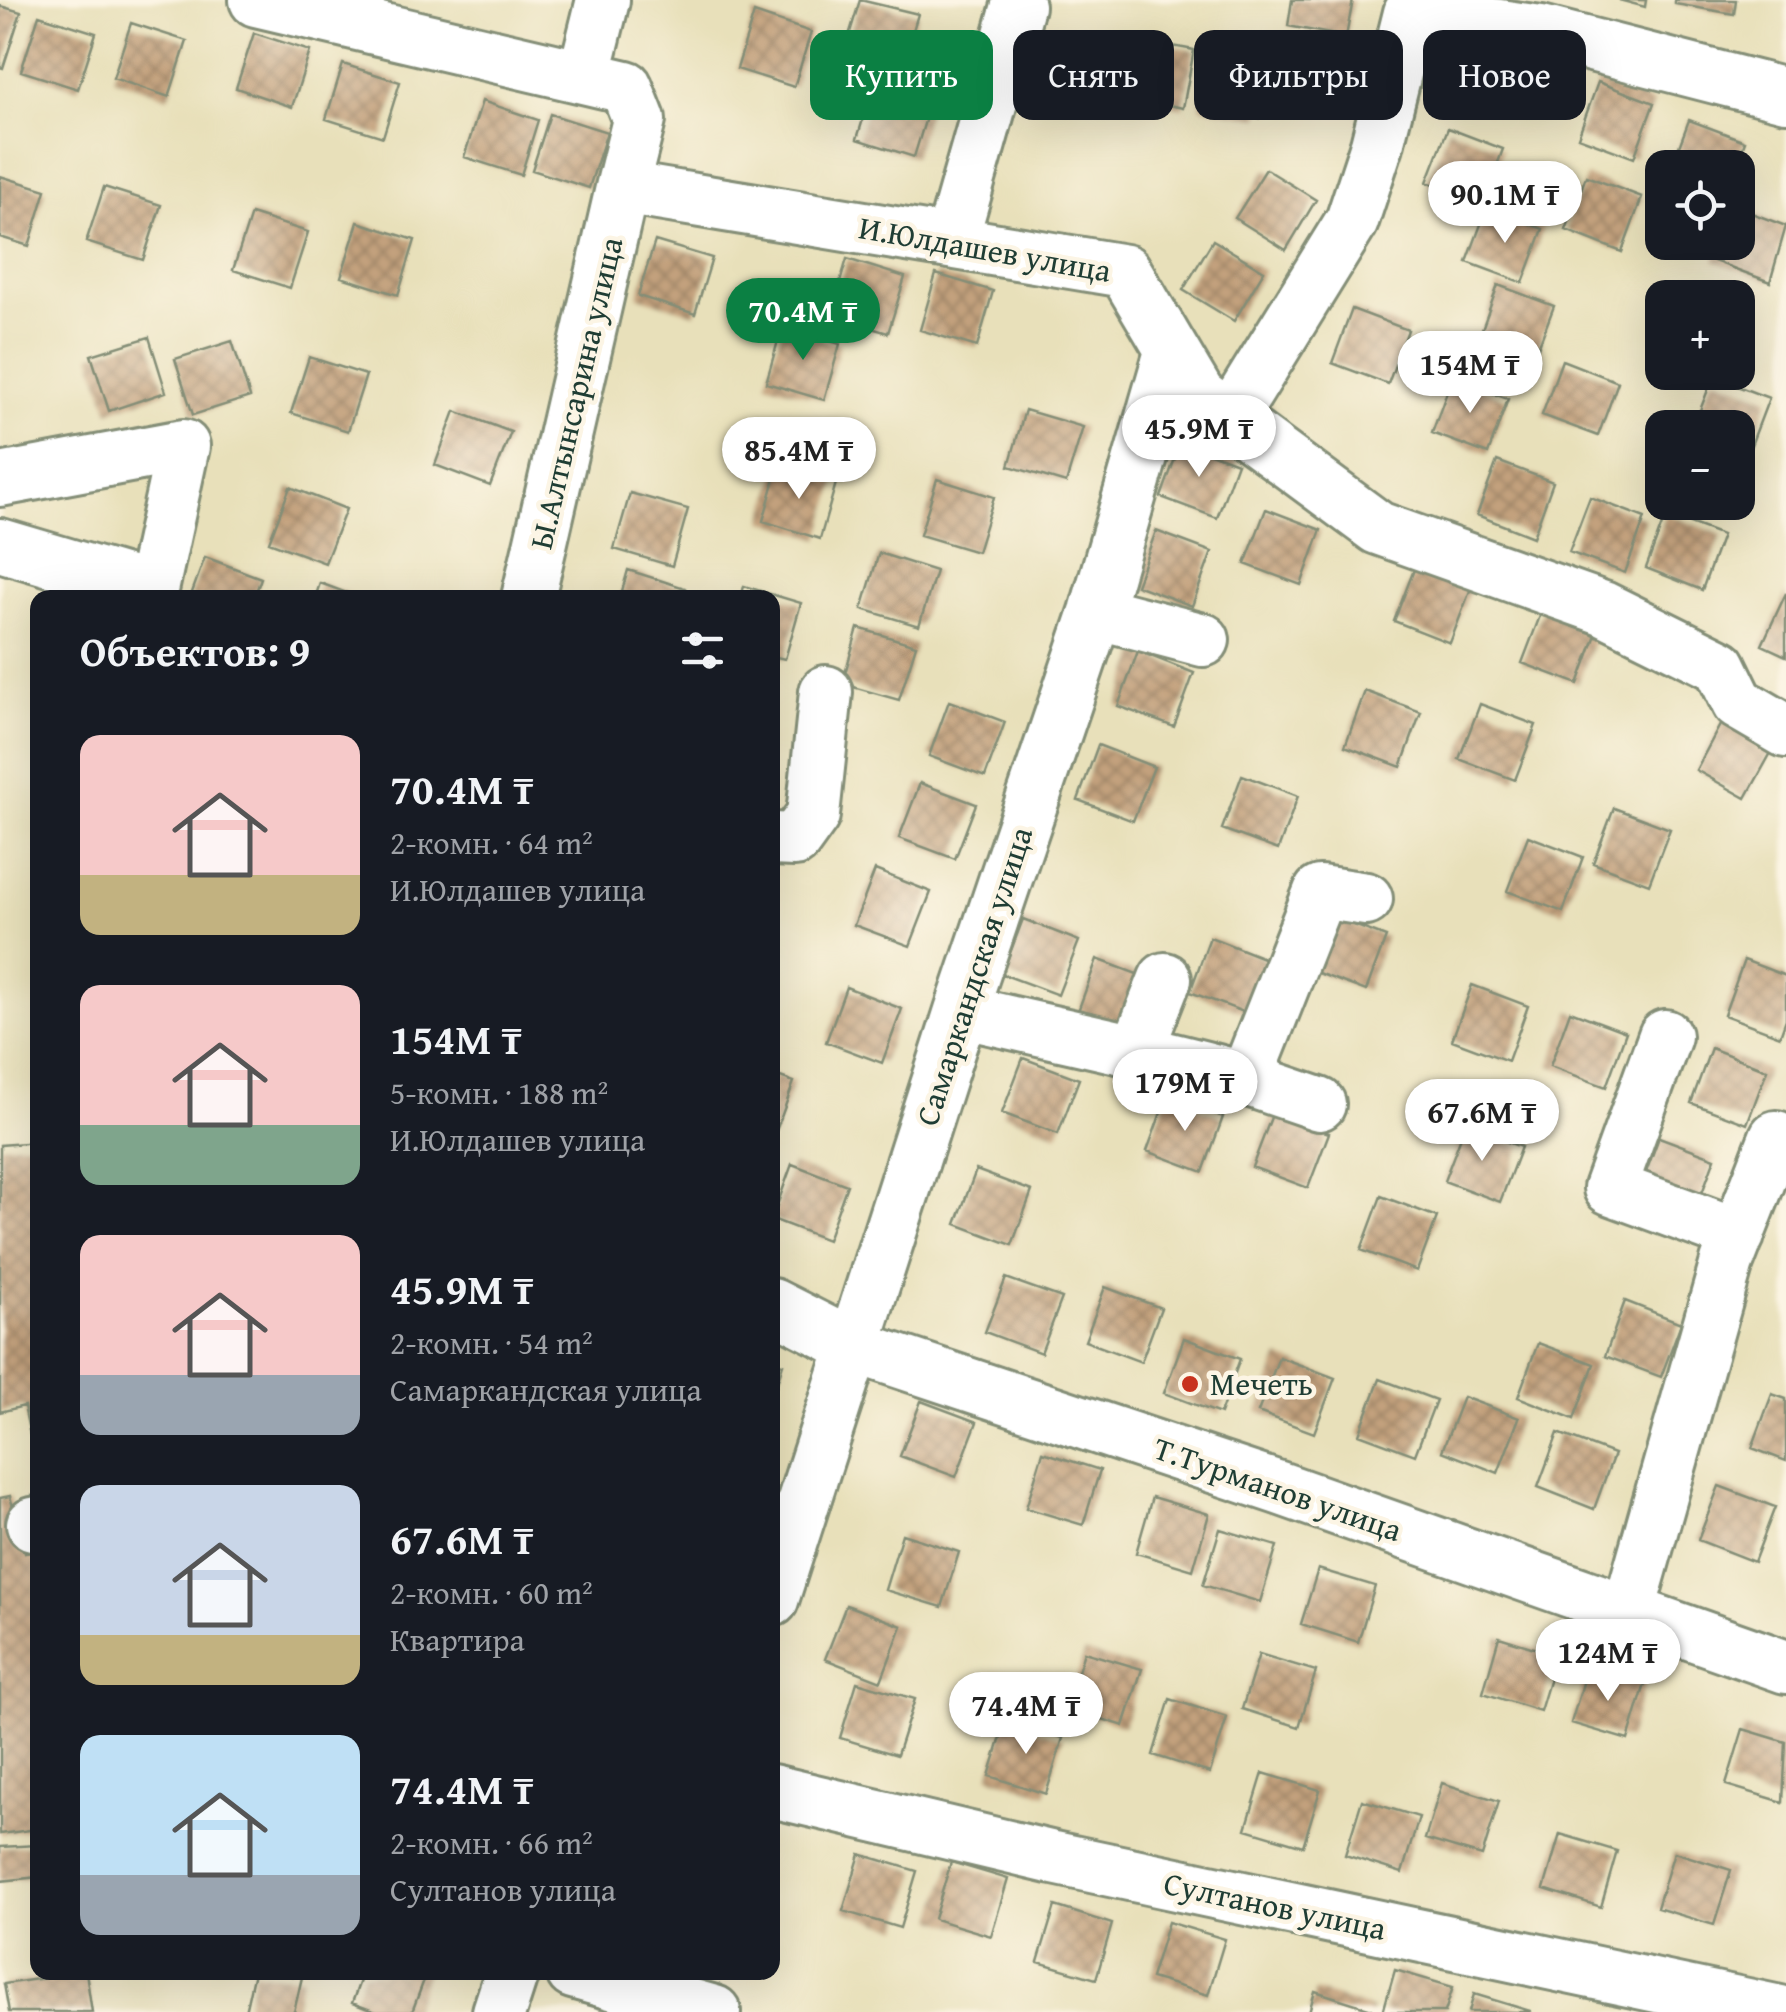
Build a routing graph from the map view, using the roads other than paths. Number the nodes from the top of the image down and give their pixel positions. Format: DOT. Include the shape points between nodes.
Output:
graph roads {
  1 [pos="256,0"];
  2 [pos="603,0"];
  3 [pos="1018,6"];
  4 [pos="1544,16"];
  5 [pos="584,77"];
  6 [pos="1786,95"];
  7 [pos="622,188"];
  8 [pos="951,242"];
  9 [pos="1171,352"];
  10 [pos="1231,417"];
  11 [pos="0,480"];
  12 [pos="0,545"];
  13 [pos="139,590"];
  14 [pos="152,590"];
  15 [pos="530,590"];
  16 [pos="1096,612"];
  17 [pos="1202,640"];
  18 [pos="826,692"];
  19 [pos="1786,731"];
  20 [pos="780,839"];
  21 [pos="1366,899"];
  22 [pos="1166,979"];
  23 [pos="960,1011"];
  24 [pos="1665,1036"];
  25 [pos="1138,1048"];
  26 [pos="1246,1079"];
  27 [pos="1319,1104"];
  28 [pos="1776,1138"];
  29 [pos="1738,1236"];
  30 [pos="780,1308"];
  31 [pos="853,1346"];
  32 [pos="780,1575"];
  33 [pos="1628,1613"];
  34 [pos="1786,1667"];
  35 [pos="780,1792"];
  36 [pos="509,1980"];
  37 [pos="601,1980"];
  38 [pos="498,2012"];
  39 [pos="714,2012"];
  40 [pos="1780,2012"];
  1 -- 5 [label="street"];
  2 -- 5 [label="street"];
  3 -- 8 [label="street"];
  4 -- 6 [label="street"];
  4 -- 10 [label="street" via="1410,13 1352,221"];
  5 -- 7 [label="street" via="626,86 639,120"];
  7 -- 8 [label="street, И.Юлдашев улица"];
  7 -- 15 [label="street, Ы.Алтынсарина улица"];
  8 -- 9 [label="street, И.Юлдашев улица" via="1125,270"];
  9 -- 10 [label="street, И.Юлдашев улица" via="1200,396"];
  9 -- 16 [label="street, Самаркандская улица"];
  10 -- 19 [label="street, И.Юлдашев улица" via="1378,528 1603,608 1720,666 1738,703"];
  11 -- 14 [label="street" via="183,446"];
  12 -- 13 [label="street"];
  16 -- 17 [label="street"];
  16 -- 23 [label="street, Самаркандская улица"];
  18 -- 20 [label="street" via="813,814 795,840"];
  21 -- 26 [label="street" via="1320,892"];
  22 -- 25 [label="street"];
  23 -- 25 [label="street"];
  23 -- 31 [label="street, Самаркандская улица"];
  24 -- 29 [label="street" via="1610,1188"];
  25 -- 26 [label="street"];
  26 -- 27 [label="street"];
  28 -- 29 [label="street"];
  29 -- 33 [label="street"];
  30 -- 31 [label="street, Т.Турманов улица"];
  31 -- 32 [label="street, Самаркандская улица"];
  31 -- 33 [label="street, Т.Турманов улица"];
  33 -- 34 [label="street, Т.Турманов улица"];
  35 -- 40 [label="street, Султанов улица" via="1091,1866"];
  36 -- 38 [label="street"];
  37 -- 39 [label="street"];
}
